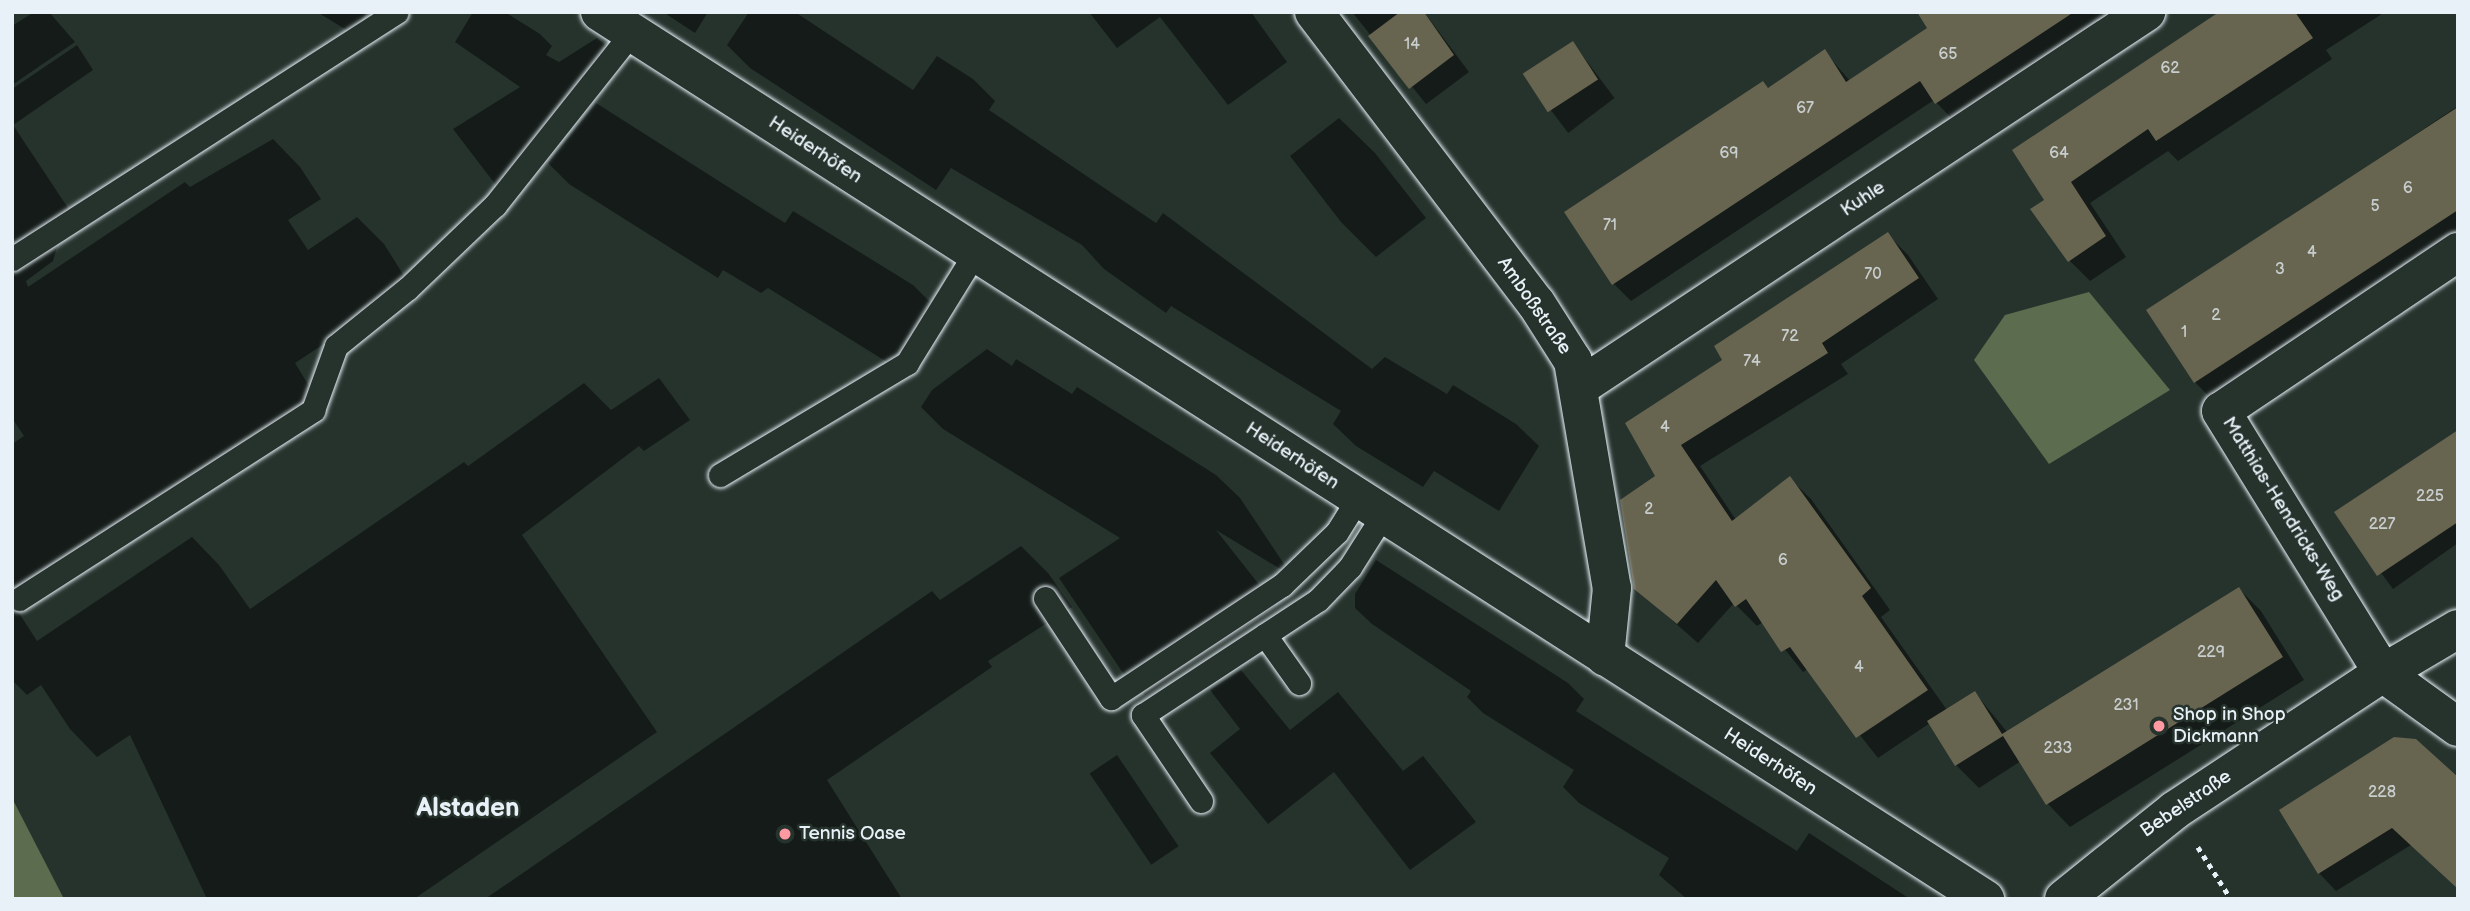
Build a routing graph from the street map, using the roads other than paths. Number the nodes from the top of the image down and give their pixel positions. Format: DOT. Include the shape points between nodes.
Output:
graph roads {
  1 [pos="397,12"];
  2 [pos="600,12"];
  3 [pos="1314,12"];
  4 [pos="2146,12"];
  5 [pos="632,32"];
  6 [pos="2458,252"];
  7 [pos="975,253"];
  8 [pos="12,259"];
  9 [pos="1581,386"];
  10 [pos="720,475"];
  11 [pos="1370,506"];
  12 [pos="19,598"];
  13 [pos="1045,598"];
  14 [pos="2458,629"];
  15 [pos="1265,635"];
  16 [pos="1605,657"];
  17 [pos="2383,673"];
  18 [pos="1299,683"];
  19 [pos="2458,727"];
  20 [pos="1201,801"];
  21 [pos="1985,899"];
  22 [pos="2064,899"];
  1 -- 8 [label="lane"];
  2 -- 5 [label="street, Heiderhöfen"];
  3 -- 9 [label="street, Amboßstraße" via="1536,303 1573,361"];
  4 -- 9 [label="street, Kuhle"];
  5 -- 7 [label="street, Heiderhöfen"];
  5 -- 12 [label="lane" via="495,205 408,288 336,346 313,410"];
  6 -- 17 [label="street, Matthias-Hendricks-Weg" via="2221,411"];
  7 -- 10 [label="lane" via="907,363"];
  7 -- 11 [label="street, Heiderhöfen"];
  9 -- 16 [label="street, Amboßstraße" via="1612,588"];
  11 -- 13 [label="lane" via="1282,585 1111,698"];
  11 -- 15 [label="lane" via="1350,568 1318,600"];
  11 -- 16 [label="street, Heiderhöfen"];
  14 -- 17 [label="street, Bebelstraße"];
  15 -- 18 [label="lane"];
  15 -- 20 [label="lane" via="1143,715"];
  16 -- 21 [label="street, Heiderhöfen"];
  17 -- 19 [label="street"];
  17 -- 22 [label="street, Bebelstraße" via="2175,810"];
}
